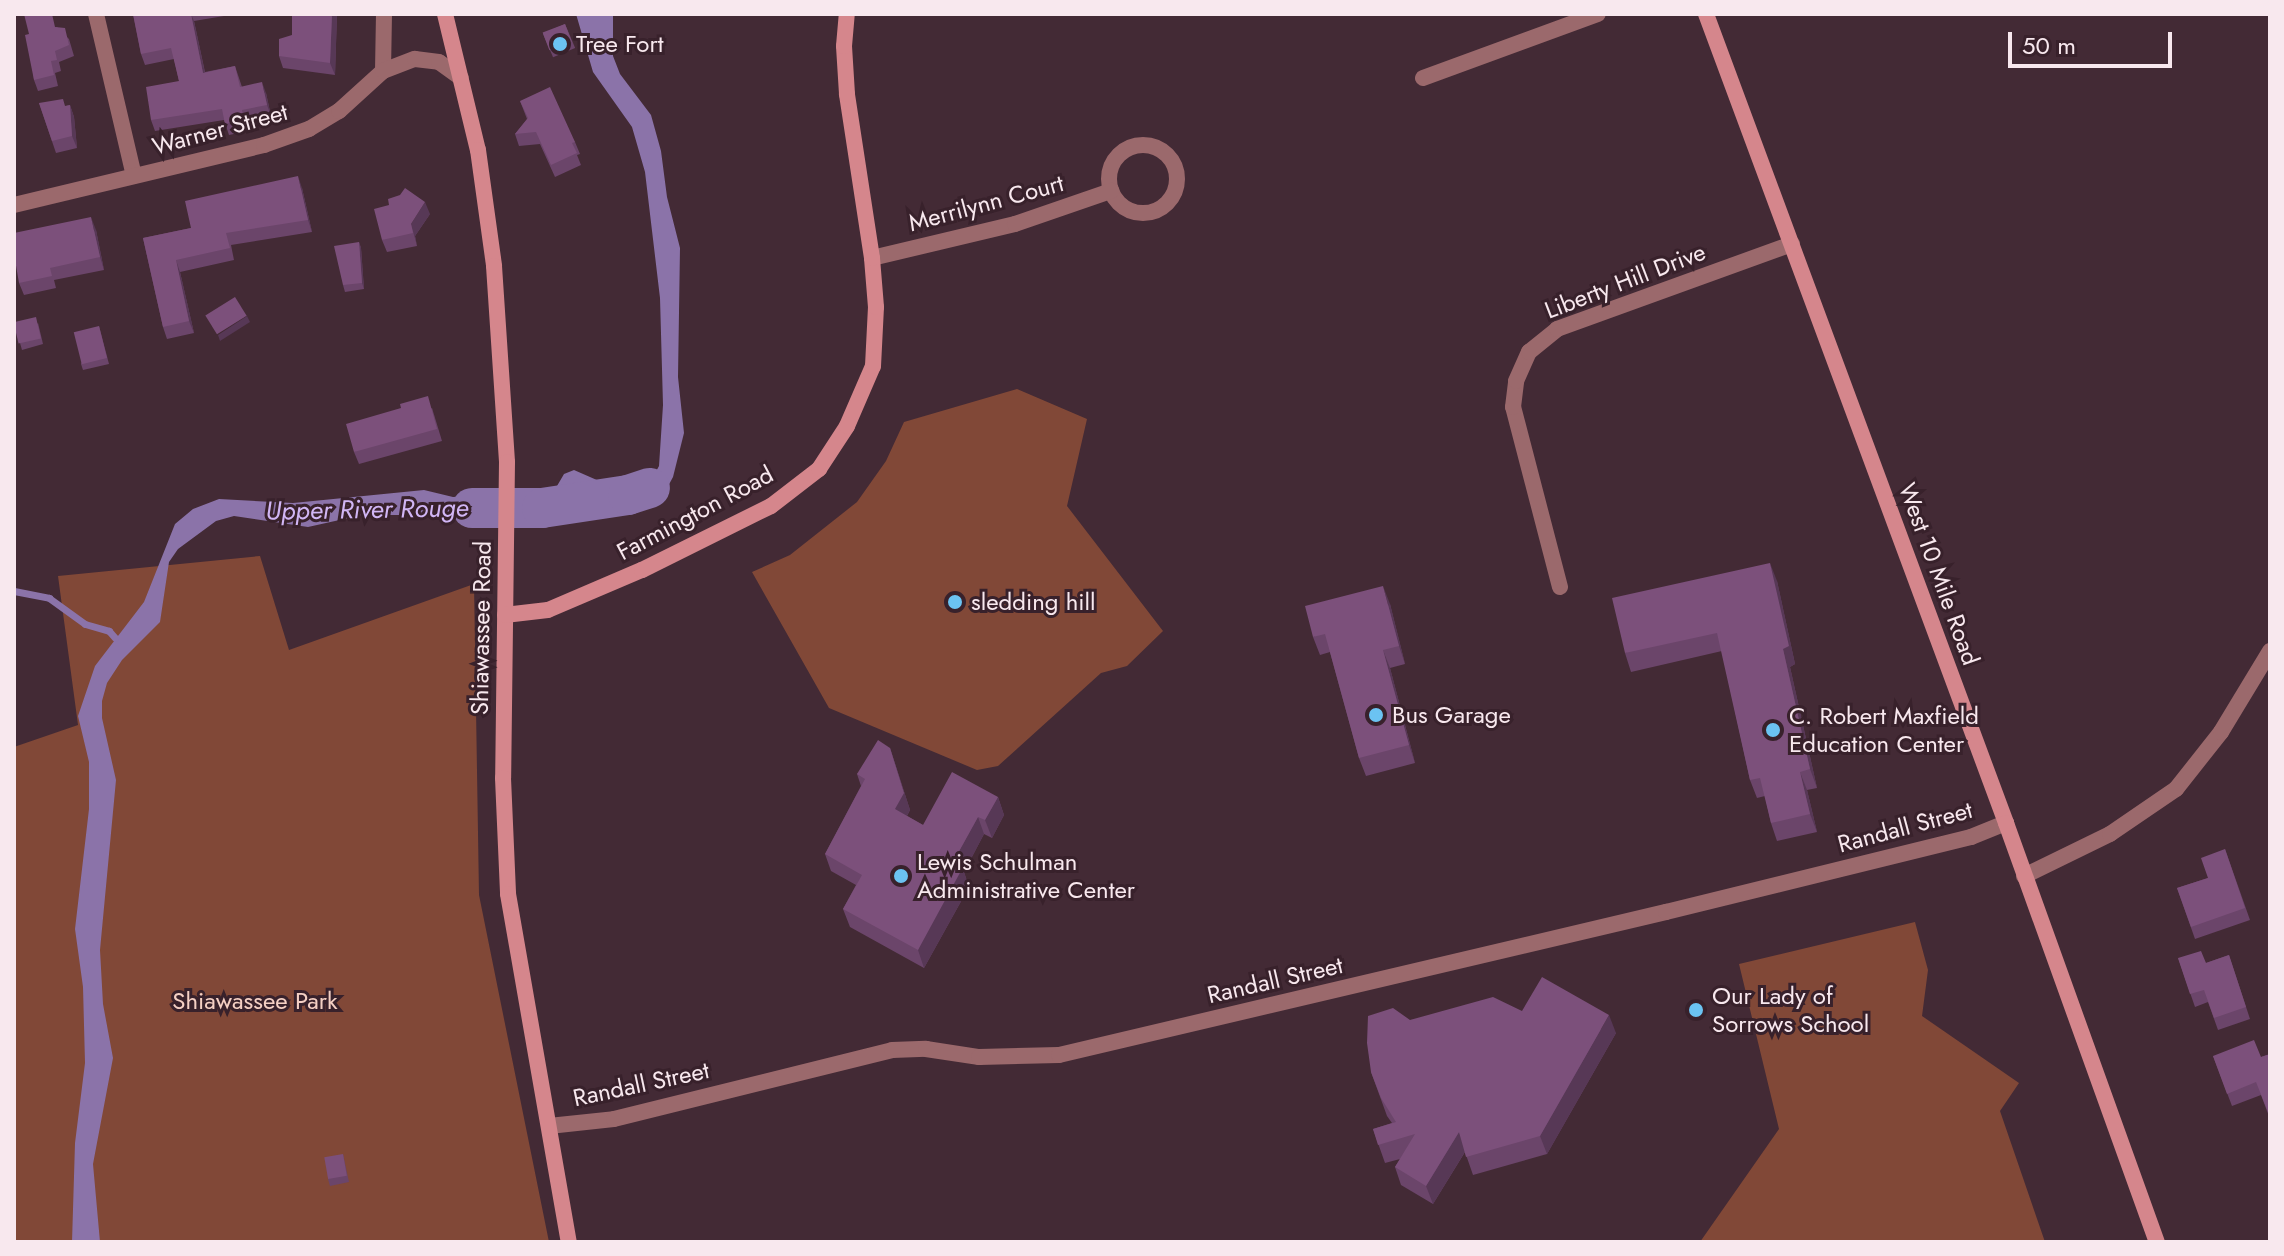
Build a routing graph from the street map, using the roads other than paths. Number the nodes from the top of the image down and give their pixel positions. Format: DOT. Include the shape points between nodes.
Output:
graph roads {
  1 [pos="96,14"];
  2 [pos="384,14"];
  3 [pos="445,14"];
  4 [pos="847,14"];
  5 [pos="1598,14"];
  6 [pos="1706,14"];
  7 [pos="383,71"];
  8 [pos="461,78"];
  9 [pos="1423,78"];
  10 [pos="134,176"];
  11 [pos="1111,191"];
  12 [pos="14,205"];
  13 [pos="1792,244"];
  14 [pos="872,258"];
  15 [pos="1560,587"];
  16 [pos="505,615"];
  17 [pos="2270,651"];
  18 [pos="2006,823"];
  19 [pos="2024,876"];
  20 [pos="549,1126"];
  21 [pos="569,1242"];
  22 [pos="2157,1242"];
  1 -- 10 [label="street"];
  2 -- 7 [label="street"];
  3 -- 8 [label="street, Shiawassee Road"];
  4 -- 14 [label="street, Farmington Road" via="847,94"];
  5 -- 9 [label="street"];
  6 -- 13 [label="street, West 10 Mile Road"];
  7 -- 8 [label="street, Warner Street" via="428,58"];
  7 -- 10 [label="street, Warner Street" via="339,111 309,129"];
  8 -- 16 [label="street, Shiawassee Road" via="478,150 494,266 507,462"];
  10 -- 12 [label="street, Warner Street"];
  11 -- 11 [label="street" via="1126,209 1160,210 1175,193 1176,170 1155,147 1133,147 1111,169"];
  11 -- 14 [label="street, Merrilynn Court" via="1015,224"];
  13 -- 15 [label="street, Liberty Hill Drive" via="1557,329 1529,352 1516,381 1513,407"];
  13 -- 18 [label="street, West 10 Mile Road"];
  14 -- 16 [label="street, Farmington Road" via="873,366 847,426 819,469 771,506 642,570 548,610"];
  16 -- 20 [label="street, Shiawassee Road" via="508,894"];
  17 -- 19 [label="street" via="2221,732 2176,789 2110,834"];
  18 -- 19 [label="street, West 10 Mile Road"];
  18 -- 20 [label="street, Randall Street" via="1971,837 1059,1055 979,1057 892,1050 614,1119"];
  19 -- 22 [label="street, West 10 Mile Road"];
  20 -- 21 [label="street, Shiawassee Road"];
}
